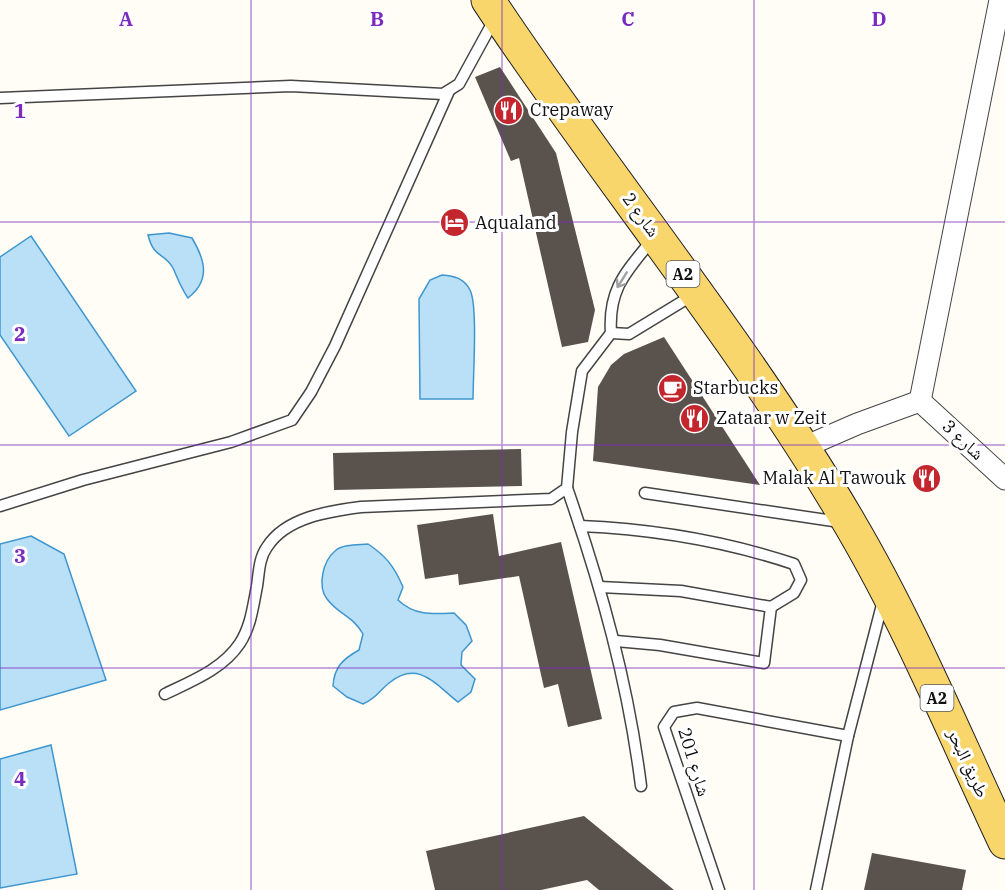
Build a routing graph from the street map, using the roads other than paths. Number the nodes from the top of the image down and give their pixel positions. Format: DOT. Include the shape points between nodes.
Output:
graph roads {
  1 [pos="1000,0"];
  2 [pos="493,7"];
  3 [pos="449,92"];
  4 [pos="0,98"];
  5 [pos="656,236"];
  6 [pos="697,293"];
  7 [pos="611,333"];
  8 [pos="920,402"];
  9 [pos="802,448"];
  10 [pos="1005,479"];
  11 [pos="567,488"];
  12 [pos="645,493"];
  13 [pos="0,506"];
  14 [pos="850,523"];
  15 [pos="580,526"];
  16 [pos="868,555"];
  17 [pos="600,587"];
  18 [pos="886,588"];
  19 [pos="771,607"];
  20 [pos="616,641"];
  21 [pos="165,694"];
  22 [pos="848,736"];
  23 [pos="641,786"];
  24 [pos="1005,842"];
  25 [pos="719,890"];
  26 [pos="816,890"];
  1 -- 8 [label="street"];
  2 -- 3 [label="lane" via="459,84"];
  2 -- 5 [label="main road, شارع 2 / A2"];
  3 -- 4 [label="lane" via="291,86"];
  3 -- 13 [label="lane" via="335,346 292,420 231,442"];
  5 -- 6 [label="main road, شارع 2 / A2"];
  5 -- 7 [label="lane, one-way" via="617,287 610,310"];
  6 -- 7 [label="lane" via="628,334"];
  6 -- 9 [label="main road, شارع 2 / A2"];
  7 -- 11 [label="lane" via="582,371"];
  8 -- 9 [label="street"];
  8 -- 10 [label="street, شارع 3"];
  9 -- 14 [label="main road, شارع 2 / A2"];
  11 -- 15 [label="lane"];
  11 -- 21 [label="lane" via="551,499 362,507 302,521 282,531 266,548 252,616 234,650 215,668"];
  12 -- 14 [label="lane"];
  14 -- 16 [label="main road, شارع 2 / A2"];
  15 -- 17 [label="lane"];
  15 -- 19 [label="lane" via="686,537 749,549 794,564 801,580 794,593"];
  16 -- 18 [label="main road, طريق البحر / A2"];
  17 -- 19 [label="lane" via="681,591"];
  17 -- 20 [label="lane"];
  18 -- 22 [label="lane"];
  18 -- 24 [label="main road, طريق البحر / A2"];
  19 -- 20 [label="lane" via="764,663"];
  20 -- 23 [label="lane"];
  22 -- 25 [label="lane, شارع 201" via="697,708 674,712 664,727"];
  22 -- 26 [label="lane"];
}
